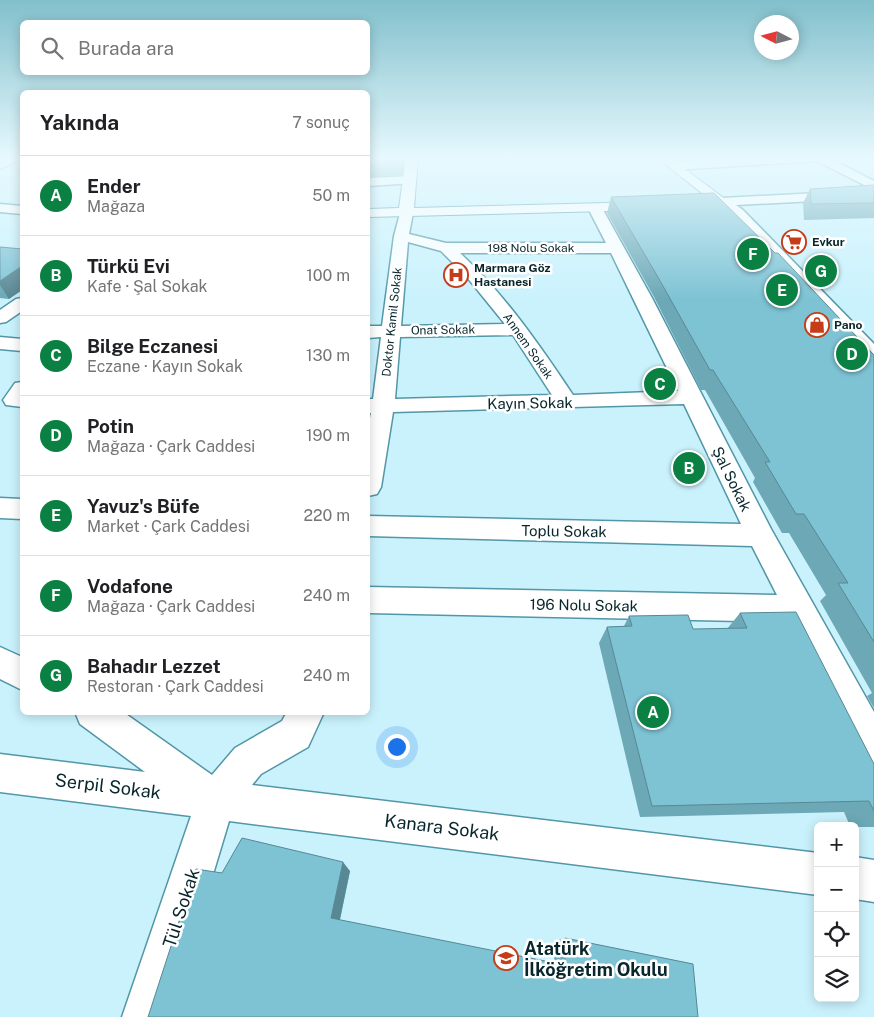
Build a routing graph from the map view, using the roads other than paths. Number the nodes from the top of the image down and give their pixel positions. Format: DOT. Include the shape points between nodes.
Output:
graph roads {
  1 [pos="407,204"];
  2 [pos="726,204"];
  3 [pos="663,205"];
  4 [pos="0,208"];
  5 [pos="595,208"];
  6 [pos="20,210"];
  7 [pos="370,213"];
  8 [pos="406,213"];
  9 [pos="401,236"];
  10 [pos="446,248"];
  11 [pos="616,248"];
  12 [pos="20,304"];
  13 [pos="0,318"];
  14 [pos="519,329"];
  15 [pos="391,331"];
  16 [pos="370,332"];
  17 [pos="0,343"];
  18 [pos="20,345"];
  19 [pos="874,355"];
  20 [pos="20,391"];
  21 [pos="692,397"];
  22 [pos="20,400"];
  23 [pos="567,402"];
  24 [pos="375,406"];
  25 [pos="370,464"];
  26 [pos="0,508"];
  27 [pos="20,509"];
  28 [pos="370,526"];
  29 [pos="760,535"];
  30 [pos="370,600"];
  31 [pos="800,610"];
  32 [pos="0,662"];
  33 [pos="20,673"];
  34 [pos="96,715"];
  35 [pos="305,715"];
  36 [pos="874,747"];
  37 [pos="0,773"];
  38 [pos="216,800"];
  39 [pos="814,874"];
  40 [pos="859,879"];
  41 [pos="874,881"];
  42 [pos="146,1017"];
  1 -- 8 [label="street, Doktor Kamil Sokak"];
  2 -- 19 [label="street" via="738,213"];
  3 -- 5 [label="street"];
  4 -- 6 [label="street"];
  5 -- 8 [label="street"];
  5 -- 11 [label="street, Şal Sokak"];
  7 -- 8 [label="street"];
  8 -- 9 [label="street, Doktor Kamil Sokak"];
  9 -- 10 [label="street"];
  9 -- 15 [label="street, Doktor Kamil Sokak"];
  10 -- 11 [label="street, 198 Nolu Sokak"];
  10 -- 14 [label="street, Annem Sokak" via="472,273"];
  11 -- 21 [label="street, Şal Sokak"];
  12 -- 13 [label="street"];
  14 -- 15 [label="street, Onat Sokak"];
  14 -- 23 [label="street, Annem Sokak"];
  15 -- 16 [label="street, Onat Sokak"];
  15 -- 24 [label="street, Doktor Kamil Sokak"];
  17 -- 18 [label="street"];
  20 -- 22 [label="street" via="14,400"];
  21 -- 23 [label="street, Kayın Sokak"];
  21 -- 29 [label="street, Şal Sokak"];
  23 -- 24 [label="street, Kayın Sokak"];
  24 -- 25 [label="street, Doktor Kamil Sokak"];
  26 -- 27 [label="street"];
  28 -- 29 [label="street, Toplu Sokak"];
  29 -- 31 [label="street, Şal Sokak"];
  30 -- 31 [label="street, 196 Nolu Sokak"];
  31 -- 36 [label="street, Şal Sokak"];
  32 -- 33 [label="street"];
  34 -- 38 [label="street, Kanara Sokak"];
  35 -- 38 [label="street" via="295,734 248,762"];
  37 -- 38 [label="street, Serpil Sokak"];
  38 -- 39 [label="street, Kanara Sokak"];
  38 -- 42 [label="street, Tül Sokak"];
  40 -- 41 [label="street"];
}
